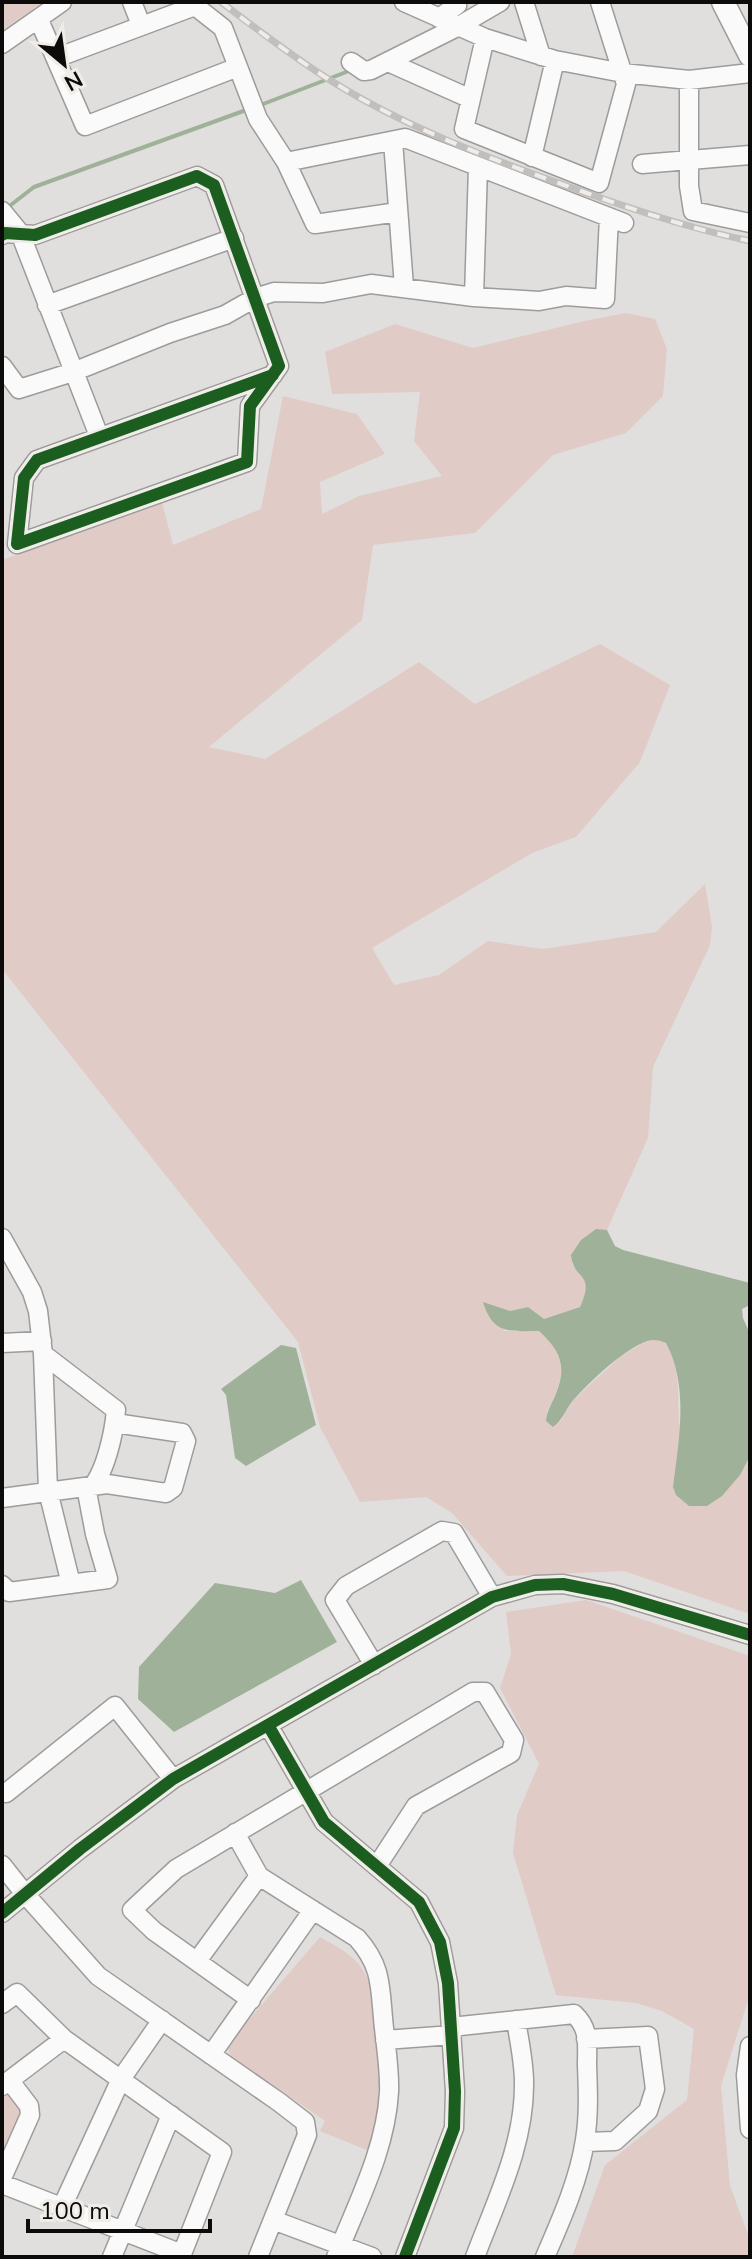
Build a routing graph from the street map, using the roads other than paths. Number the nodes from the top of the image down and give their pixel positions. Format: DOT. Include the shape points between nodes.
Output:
graph roads {
  1 [pos="62,2"];
  2 [pos="132,2"];
  3 [pos="404,2"];
  4 [pos="456,2"];
  5 [pos="500,2"];
  6 [pos="524,2"];
  7 [pos="600,2"];
  8 [pos="723,2"];
  9 [pos="39,20"];
  10 [pos="448,22"];
  11 [pos="141,25"];
  12 [pos="485,38"];
  13 [pos="2,44"];
  14 [pos="750,55"];
  15 [pos="56,58"];
  16 [pos="548,58"];
  17 [pos="388,62"];
  18 [pos="356,65"];
  19 [pos="238,67"];
  20 [pos="623,73"];
  21 [pos="750,73"];
  22 [pos="689,80"];
  23 [pos="471,99"];
  24 [pos="393,141"];
  25 [pos="750,155"];
  26 [pos="532,157"];
  27 [pos="689,161"];
  28 [pos="286,162"];
  29 [pos="642,164"];
  30 [pos="478,167"];
  31 [pos="398,212"];
  32 [pos="4,213"];
  33 [pos="750,223"];
  34 [pos="11,234"];
  35 [pos="234,238"];
  36 [pos="404,287"];
  37 [pos="474,297"];
  38 [pos="255,298"];
  39 [pos="47,305"];
  40 [pos="2,366"];
  41 [pos="73,372"];
  42 [pos="273,375"];
  43 [pos="99,436"];
  44 [pos="2,1238"];
  45 [pos="2,1343"];
  46 [pos="42,1347"];
  47 [pos="115,1423"];
  48 [pos="93,1487"];
  49 [pos="48,1491"];
  50 [pos="2,1498"];
  51 [pos="71,1584"];
  52 [pos="2,1585"];
  53 [pos="492,1597"];
  54 [pos="750,1635"];
  55 [pos="374,1665"];
  56 [pos="268,1725"];
  57 [pos="173,1779"];
  58 [pos="306,1790"];
  59 [pos="2,1792"];
  60 [pos="235,1833"];
  61 [pos="2,1865"];
  62 [pos="377,1866"];
  63 [pos="259,1876"];
  64 [pos="25,1894"];
  65 [pos="313,1910"];
  66 [pos="2,1913"];
  67 [pos="197,1961"];
  68 [pos="251,2000"];
  69 [pos="2,2004"];
  70 [pos="162,2020"];
  71 [pos="516,2020"];
  72 [pos="452,2031"];
  73 [pos="64,2039"];
  74 [pos="586,2039"];
  75 [pos="385,2040"];
  76 [pos="750,2046"];
  77 [pos="211,2055"];
  78 [pos="121,2079"];
  79 [pos="6,2084"];
  80 [pos="171,2115"];
  81 [pos="750,2129"];
  82 [pos="585,2142"];
  83 [pos="2,2181"];
  84 [pos="62,2207"];
  85 [pos="273,2220"];
  86 [pos="123,2231"];
  87 [pos="338,2251"];
  88 [pos="112,2257"];
  89 [pos="258,2257"];
  90 [pos="372,2257"];
  91 [pos="405,2257"];
  92 [pos="475,2257"];
  93 [pos="545,2257"];
  1 -- 9 [label="street"];
  2 -- 11 [label="street"];
  3 -- 10 [label="street"];
  4 -- 10 [label="street"];
  5 -- 10 [label="street"];
  6 -- 16 [label="street"];
  7 -- 20 [label="street"];
  8 -- 14 [label="main road"];
  9 -- 13 [label="street"];
  9 -- 15 [label="street"];
  10 -- 12 [label="street"];
  10 -- 17 [label="street"];
  11 -- 15 [label="street"];
  11 -- 19 [label="street" via="195,6 223,28"];
  12 -- 16 [label="street"];
  12 -- 23 [label="street"];
  15 -- 19 [label="street" via="85,126"];
  16 -- 20 [label="street"];
  16 -- 26 [label="street"];
  17 -- 18 [label="street" via="371,70"];
  17 -- 23 [label="street"];
  19 -- 28 [label="street"];
  20 -- 22 [label="street"];
  20 -- 26 [label="street" via="626,84 599,183"];
  21 -- 22 [label="street"];
  22 -- 27 [label="street"];
  23 -- 26 [label="street" via="464,129"];
  24 -- 28 [label="street"];
  24 -- 30 [label="street" via="405,138"];
  24 -- 31 [label="street"];
  25 -- 27 [label="street"];
  27 -- 29 [label="street"];
  27 -- 33 [label="street" via="693,211"];
  28 -- 31 [label="street" via="315,224"];
  30 -- 37 [label="street"];
  30 -- 37 [label="street" via="617,220 605,299"];
  31 -- 36 [label="street"];
  32 -- 34 [label="street"];
  34 -- 35 [label="street" via="35,235 197,176 214,185"];
  34 -- 39 [label="street"];
  35 -- 38 [label="street"];
  35 -- 39 [label="street"];
  36 -- 37 [label="street"];
  36 -- 38 [label="street" via="371,284"];
  38 -- 41 [label="street" via="225,315"];
  38 -- 42 [label="street" via="279,366"];
  39 -- 41 [label="street"];
  40 -- 41 [label="street" via="19,389"];
  41 -- 43 [label="street"];
  42 -- 43 [label="street"];
  42 -- 43 [label="street" via="250,406 247,462 17,544 24,478 37,460"];
  44 -- 46 [label="street" via="32,1292"];
  45 -- 46 [label="street"];
  46 -- 47 [label="street" via="116,1410"];
  46 -- 49 [label="street"];
  47 -- 48 [label="street"];
  47 -- 48 [label="street" via="182,1433 186,1441 173,1488 166,1493 107,1484"];
  48 -- 49 [label="street"];
  48 -- 51 [label="street" via="87,1492 108,1579"];
  49 -- 50 [label="street"];
  49 -- 51 [label="street"];
  51 -- 52 [label="street" via="9,1592"];
  53 -- 54 [label="street" via="535,1585 563,1584"];
  53 -- 55 [label="street"];
  53 -- 55 [label="street" via="454,1533 442,1531 429,1538 346,1586 335,1600"];
  55 -- 56 [label="street"];
  56 -- 57 [label="street"];
  56 -- 58 [label="street"];
  57 -- 59 [label="street" via="115,1706"];
  57 -- 64 [label="street"];
  58 -- 60 [label="street"];
  58 -- 62 [label="street" via="324,1822"];
  58 -- 62 [label="street" via="473,1692 485,1692 514,1740 511,1753 416,1806"];
  60 -- 63 [label="street"];
  60 -- 67 [label="street" via="176,1869 132,1910"];
  61 -- 64 [label="street"];
  62 -- 72 [label="street" via="419,1902 440,1942"];
  63 -- 65 [label="street"];
  63 -- 67 [label="street"];
  64 -- 66 [label="street"];
  64 -- 70 [label="street" via="98,1976"];
  65 -- 68 [label="street"];
  65 -- 75 [label="street" via="367,1948 378,1969"];
  67 -- 68 [label="street"];
  68 -- 77 [label="street"];
  69 -- 73 [label="street" via="17,1993"];
  70 -- 77 [label="street"];
  70 -- 78 [label="street"];
  71 -- 72 [label="street"];
  71 -- 74 [label="street" via="574,2014 583,2023"];
  71 -- 92 [label="street" via="524,2082 521,2121 511,2165"];
  72 -- 75 [label="street"];
  72 -- 91 [label="street" via="454,2128"];
  73 -- 78 [label="street"];
  73 -- 79 [label="street"];
  74 -- 82 [label="street"];
  74 -- 82 [label="street" via="648,2036 655,2089 648,2111 615,2141"];
  75 -- 87 [label="street" via="386,2115"];
  76 -- 81 [label="street"];
  77 -- 85 [label="street" via="305,2122 307,2135"];
  78 -- 80 [label="street"];
  78 -- 84 [label="street"];
  79 -- 83 [label="street" via="29,2106 30,2115"];
  80 -- 86 [label="street"];
  80 -- 86 [label="street" via="222,2152 182,2254"];
  82 -- 93 [label="street"];
  83 -- 84 [label="street"];
  84 -- 86 [label="street"];
  85 -- 87 [label="street"];
  85 -- 89 [label="street"];
  86 -- 88 [label="street"];
  87 -- 90 [label="street"];
}
